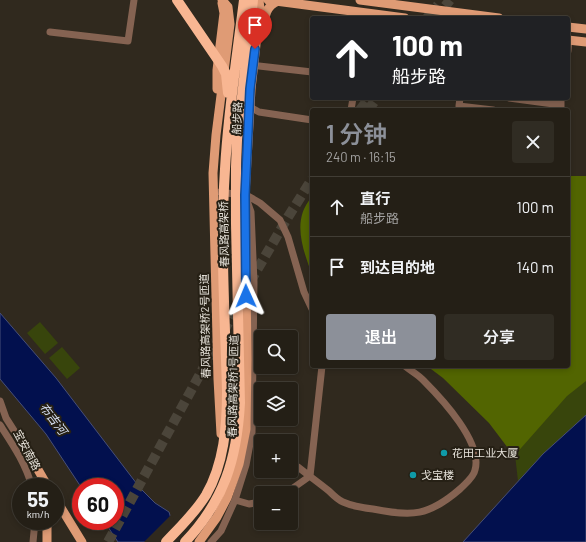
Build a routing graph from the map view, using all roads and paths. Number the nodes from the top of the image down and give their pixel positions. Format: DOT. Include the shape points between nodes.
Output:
graph roads {
  1 [pos="134,0"];
  2 [pos="177,0"];
  3 [pos="221,0"];
  4 [pos="244,0"];
  5 [pos="253,0"];
  6 [pos="259,0"];
  7 [pos="268,0"];
  8 [pos="360,0"];
  9 [pos="278,1"];
  10 [pos="367,16"];
  11 [pos="484,16"];
  12 [pos="259,19"];
  13 [pos="570,27"];
  14 [pos="586,29"];
  15 [pos="50,32"];
  16 [pos="229,32"];
  17 [pos="257,36"];
  18 [pos="570,40"];
  19 [pos="586,42"];
  20 [pos="259,66"];
  21 [pos="310,72"];
  22 [pos="222,85"];
  23 [pos="250,89"];
  24 [pos="460,100"];
  25 [pos="526,100"];
  26 [pos="561,104"];
  27 [pos="250,107"];
  28 [pos="476,108"];
  29 [pos="229,118"];
  30 [pos="310,120"];
  31 [pos="216,135"];
  32 [pos="214,191"];
  33 [pos="245,195"];
  34 [pos="310,305"];
  35 [pos="322,368"];
  36 [pos="408,368"];
  37 [pos="0,401"];
  38 [pos="0,425"];
  39 [pos="29,454"];
  40 [pos="220,460"];
  41 [pos="298,467"];
  42 [pos="310,476"];
  43 [pos="30,478"];
  44 [pos="38,478"];
  45 [pos="43,478"];
  46 [pos="296,486"];
  47 [pos="235,500"];
  48 [pos="254,503"];
  49 [pos="226,509"];
  50 [pos="64,513"];
  51 [pos="34,530"];
  52 [pos="48,530"];
  53 [pos="33,542"];
  54 [pos="47,542"];
  55 [pos="82,542"];
  56 [pos="166,542"];
  57 [pos="185,542"];
  58 [pos="199,542"];
  59 [pos="211,542"];
  1 -- 15 [label="street" via="128,41"];
  2 -- 29 [label="highway" via="222,66 228,84"];
  3 -- 16 [label="main road, 船步路" via="226,3 230,12"];
  3 -- 31 [label="main road, 船步路" via="224,9 217,70"];
  4 -- 29 [label="highway, 春风路高架桥"];
  5 -- 57 [label="highway, 春风路高架桥" via="236,167 240,403 238,428 223,486 209,513"];
  6 -- 12 [label="main road, 船步路"];
  7 -- 9 [label="main road"];
  8 -- 11 [label="main road"];
  9 -- 10 [label="main road"];
  9 -- 12 [label="main road" via="264,8"];
  9 -- 20 [label="main road" via="266,12"];
  12 -- 17 [label="main road, 船步路"];
  13 -- 14 [label="main road"];
  16 -- 17 [label="main road" via="236,22 244,19 253,23"];
  16 -- 22 [label="main road, 船步路"];
  17 -- 23 [label="main road, 船步路"];
  18 -- 19 [label="main road"];
  20 -- 21 [label="street"];
  20 -- 27 [label="main road" via="256,89"];
  22 -- 23 [label="main road" via="227,95 236,100 246,97"];
  22 -- 31 [label="main road, 船步路"];
  23 -- 27 [label="main road, 船步路"];
  24 -- 28 [label="street" via="459,106"];
  25 -- 26 [label="street"];
  27 -- 30 [label="street" via="259,112"];
  27 -- 33 [label="main road, 船步路"];
  29 -- 40 [label="highway, 春风路高架桥" via="223,206 227,408"];
  31 -- 32 [label="main road, 船步路"];
  32 -- 33 [label="street"];
  32 -- 40 [label="main road, 春风路高架桥2号匝道"];
  33 -- 34 [label="street" via="277,216 283,225"];
  33 -- 47 [label="street" via="251,212 253,251 253,421 249,453"];
  33 -- 49 [label="main road, 春风路高架桥1号匝道" via="246,429"];
  35 -- 42 [label="street"];
  36 -- 42 [label="street" via="434,391 472,442 476,460 475,471 466,483 450,498 432,509 397,514 343,502"];
  37 -- 39 [label="street, 宝安南路" via="6,418"];
  38 -- 43 [label="street, 宝安南路"];
  39 -- 44 [label="main road"];
  39 -- 45 [label="main road"];
  40 -- 56 [label="highway, 春风路高架桥" via="206,496"];
  41 -- 42 [label="street"];
  42 -- 46 [label="street"];
  47 -- 48 [label="street"];
  47 -- 49 [label="street"];
  49 -- 58 [label="main road, 春风路高架桥1号匝道"];
  49 -- 59 [label="street" via="221,530"];
  50 -- 55 [label="main road"];
  51 -- 53 [label="street"];
  52 -- 54 [label="main road"];
}
